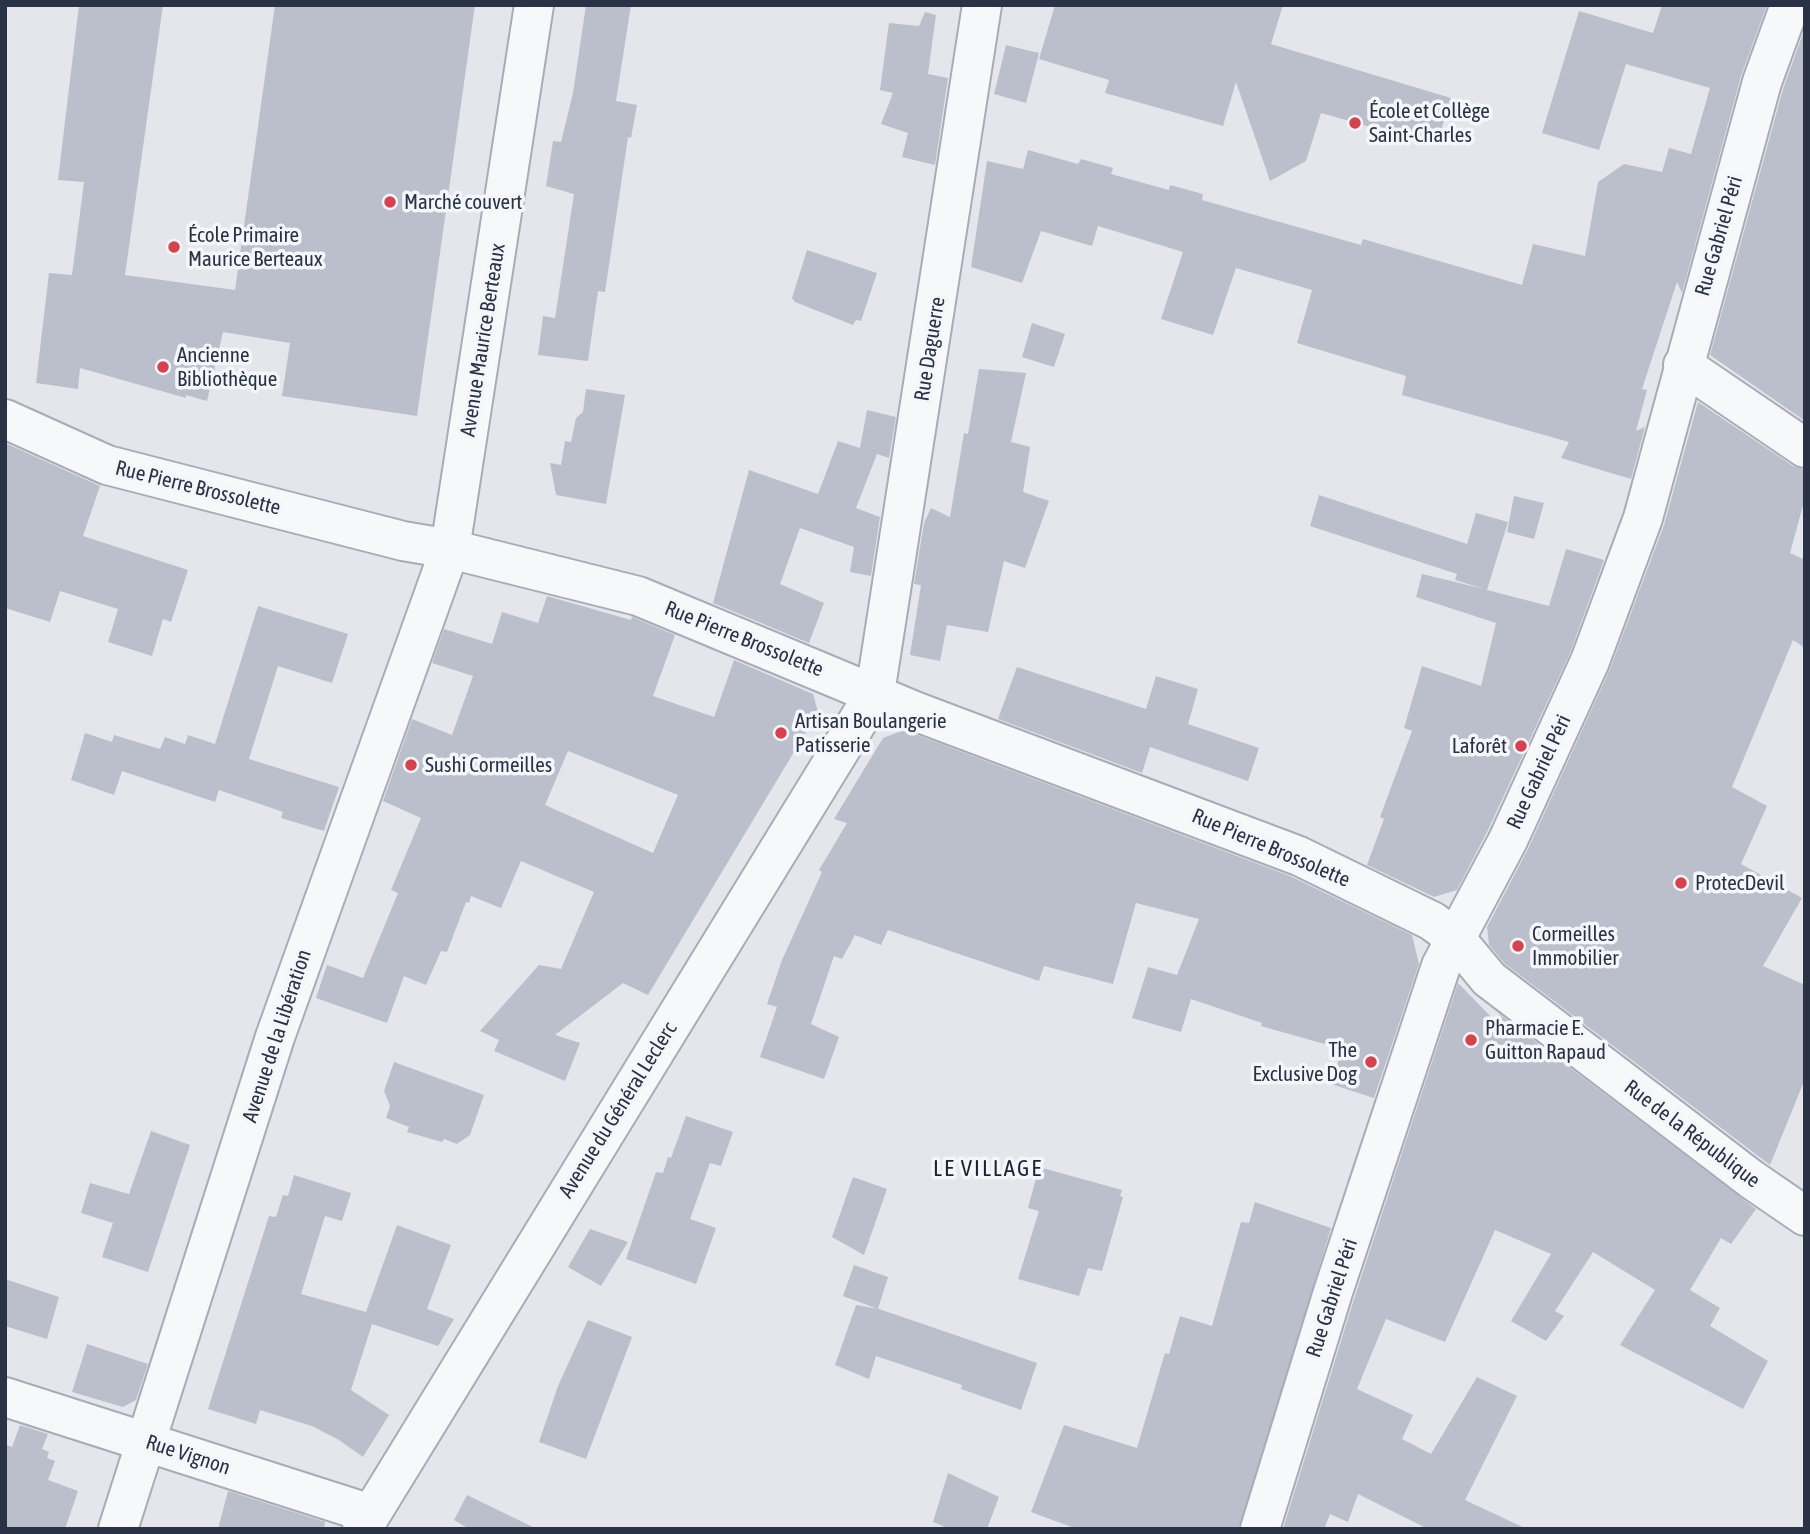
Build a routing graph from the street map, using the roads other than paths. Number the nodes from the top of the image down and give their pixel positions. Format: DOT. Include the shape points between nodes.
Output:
graph roads {
  1 [pos="534,5"];
  2 [pos="982,5"];
  3 [pos="1790,5"];
  4 [pos="1682,365"];
  5 [pos="5,419"];
  6 [pos="1805,448"];
  7 [pos="450,549"];
  8 [pos="876,693"];
  9 [pos="1455,938"];
  10 [pos="1805,1216"];
  11 [pos="5,1397"];
  12 [pos="146,1441"];
  13 [pos="366,1521"];
  14 [pos="118,1529"];
  15 [pos="1260,1529"];
  1 -- 7 [label="street, Avenue Maurice Berteaux"];
  2 -- 8 [label="street, Rue Daguerre"];
  3 -- 4 [label="street, Rue Gabriel Péri" via="1762,82"];
  4 -- 6 [label="street"];
  4 -- 9 [label="street, Rue Gabriel Péri" via="1643,518 1590,661 1508,840"];
  5 -- 7 [label="street, Rue Pierre Brossolette" via="107,465"];
  7 -- 8 [label="street, Rue Pierre Brossolette" via="638,596"];
  7 -- 12 [label="street, Avenue de la Libération" via="275,1037"];
  8 -- 9 [label="street, Rue Pierre Brossolette" via="1299,856 1432,921"];
  8 -- 13 [label="street, Avenue du Général Leclerc"];
  9 -- 10 [label="street, Rue de la République" via="1489,979"];
  9 -- 15 [label="street, Rue Gabriel Péri" via="1441,966 1394,1105"];
  11 -- 12 [label="street, Rue Vignon"];
  12 -- 13 [label="street, Rue Vignon"];
  12 -- 14 [label="street, Avenue de la Libération"];
}
